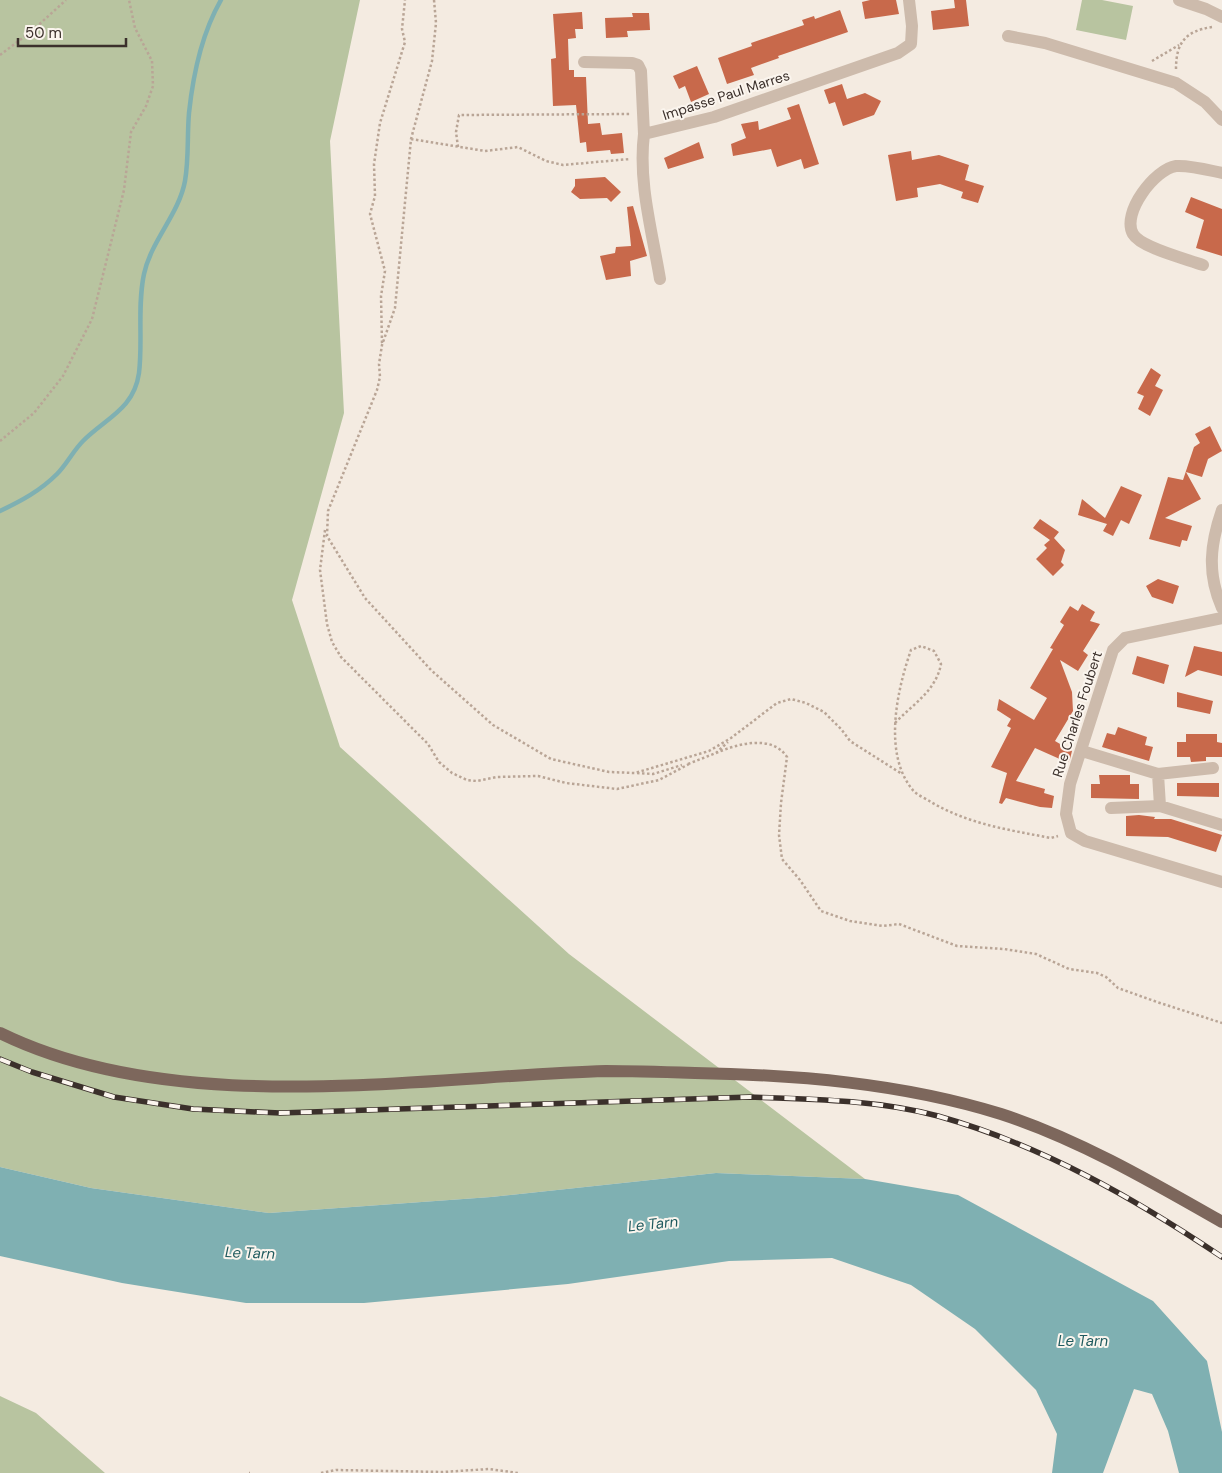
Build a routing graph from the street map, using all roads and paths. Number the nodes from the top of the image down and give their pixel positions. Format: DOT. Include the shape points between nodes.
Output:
graph roads {
  1 [pos="66,0"];
  2 [pos="129,0"];
  3 [pos="405,0"];
  4 [pos="434,0"];
  5 [pos="909,0"];
  6 [pos="1179,0"];
  7 [pos="1220,20"];
  8 [pos="1008,36"];
  9 [pos="1179,45"];
  10 [pos="0,55"];
  11 [pos="584,62"];
  12 [pos="1137,70"];
  13 [pos="1176,84"];
  14 [pos="643,113"];
  15 [pos="1222,120"];
  16 [pos="644,134"];
  17 [pos="411,139"];
  18 [pos="458,147"];
  19 [pos="641,157"];
  20 [pos="1222,173"];
  21 [pos="1203,265"];
  22 [pos="660,279"];
  23 [pos="382,345"];
  24 [pos="0,441"];
  25 [pos="1222,510"];
  26 [pos="326,523"];
  27 [pos="1222,608"];
  28 [pos="1222,618"];
  29 [pos="895,722"];
  30 [pos="731,738"];
  31 [pos="1082,751"];
  32 [pos="716,753"];
  33 [pos="689,764"];
  34 [pos="1213,768"];
  35 [pos="635,773"];
  36 [pos="902,774"];
  37 [pos="1158,774"];
  38 [pos="1160,806"];
  39 [pos="1111,808"];
  40 [pos="1222,825"];
  41 [pos="1071,833"];
  42 [pos="1222,882"];
  43 [pos="1222,1023"];
  44 [pos="0,1033"];
  45 [pos="1222,1222"];
  46 [pos="321,1473"];
  47 [pos="518,1473"];
  1 -- 10 [label="path"];
  2 -- 24 [label="path" via="135,28 152,61 153,86 131,132 124,190 92,319 63,376 34,413"];
  3 -- 23 [label="path" via="402,29 405,42 380,123 374,164 375,196 370,214 385,270 381,296"];
  4 -- 17 [label="path" via="436,23 432,61"];
  5 -- 16 [label="street, Impasse Paul Marres" via="911,44 898,52 714,117"];
  6 -- 7 [label="street" via="1206,9"];
  7 -- 9 [label="path" via="1195,30"];
  8 -- 12 [label="street" via="1045,43"];
  9 -- 12 [label="path"];
  9 -- 13 [label="path"];
  11 -- 14 [label="street" via="638,65"];
  12 -- 13 [label="street"];
  13 -- 15 [label="street" via="1205,102"];
  14 -- 16 [label="street"];
  14 -- 18 [label="path" via="459,115"];
  16 -- 19 [label="street"];
  17 -- 18 [label="path"];
  17 -- 23 [label="path" via="395,308"];
  18 -- 19 [label="path" via="485,151 518,147 563,165"];
  19 -- 22 [label="street"];
  20 -- 21 [label="street" via="1177,166 1165,169 1151,182 1132,212 1133,234 1141,242"];
  23 -- 26 [label="path" via="376,390 328,510"];
  25 -- 27 [label="street" via="1211,549 1214,585"];
  26 -- 33 [label="path" via="320,570 332,642 345,662 428,744 452,773 477,781 538,776 617,789 659,780"];
  26 -- 35 [label="path" via="327,536 365,598 431,670 493,725 551,760 609,772"];
  28 -- 31 [label="street, Rue Charles Foubert" via="1125,638 1113,650"];
  29 -- 29 [label="path" via="917,705 939,677 942,664 934,651 921,646 911,650"];
  29 -- 36 [label="path" via="894,746"];
  30 -- 32 [label="path"];
  30 -- 35 [label="path" via="709,751"];
  30 -- 36 [label="path" via="776,703 791,699 824,712 842,728 850,741"];
  31 -- 37 [label="street"];
  31 -- 41 [label="street, Rue Charles Foubert" via="1070,784 1066,814"];
  32 -- 33 [label="path"];
  32 -- 43 [label="path" via="754,743 773,744 787,757 779,835 782,859 821,912 883,926 899,924 957,946 1036,954 1069,970 1097,973 1118,988"];
  33 -- 35 [label="path" via="653,774"];
  34 -- 37 [label="street"];
  36 -- 41 [label="path" via="913,791 972,822 1051,838"];
  37 -- 38 [label="street"];
  38 -- 39 [label="street"];
  38 -- 40 [label="street"];
  41 -- 42 [label="street" via="1115,852"];
  44 -- 45 [label="main road" via="106,1069 160,1079 218,1084 298,1086 608,1071 809,1077 877,1086 1002,1115 1049,1133 1110,1161"];
  46 -- 47 [label="path" via="336,1470 443,1472 489,1469"];
}
